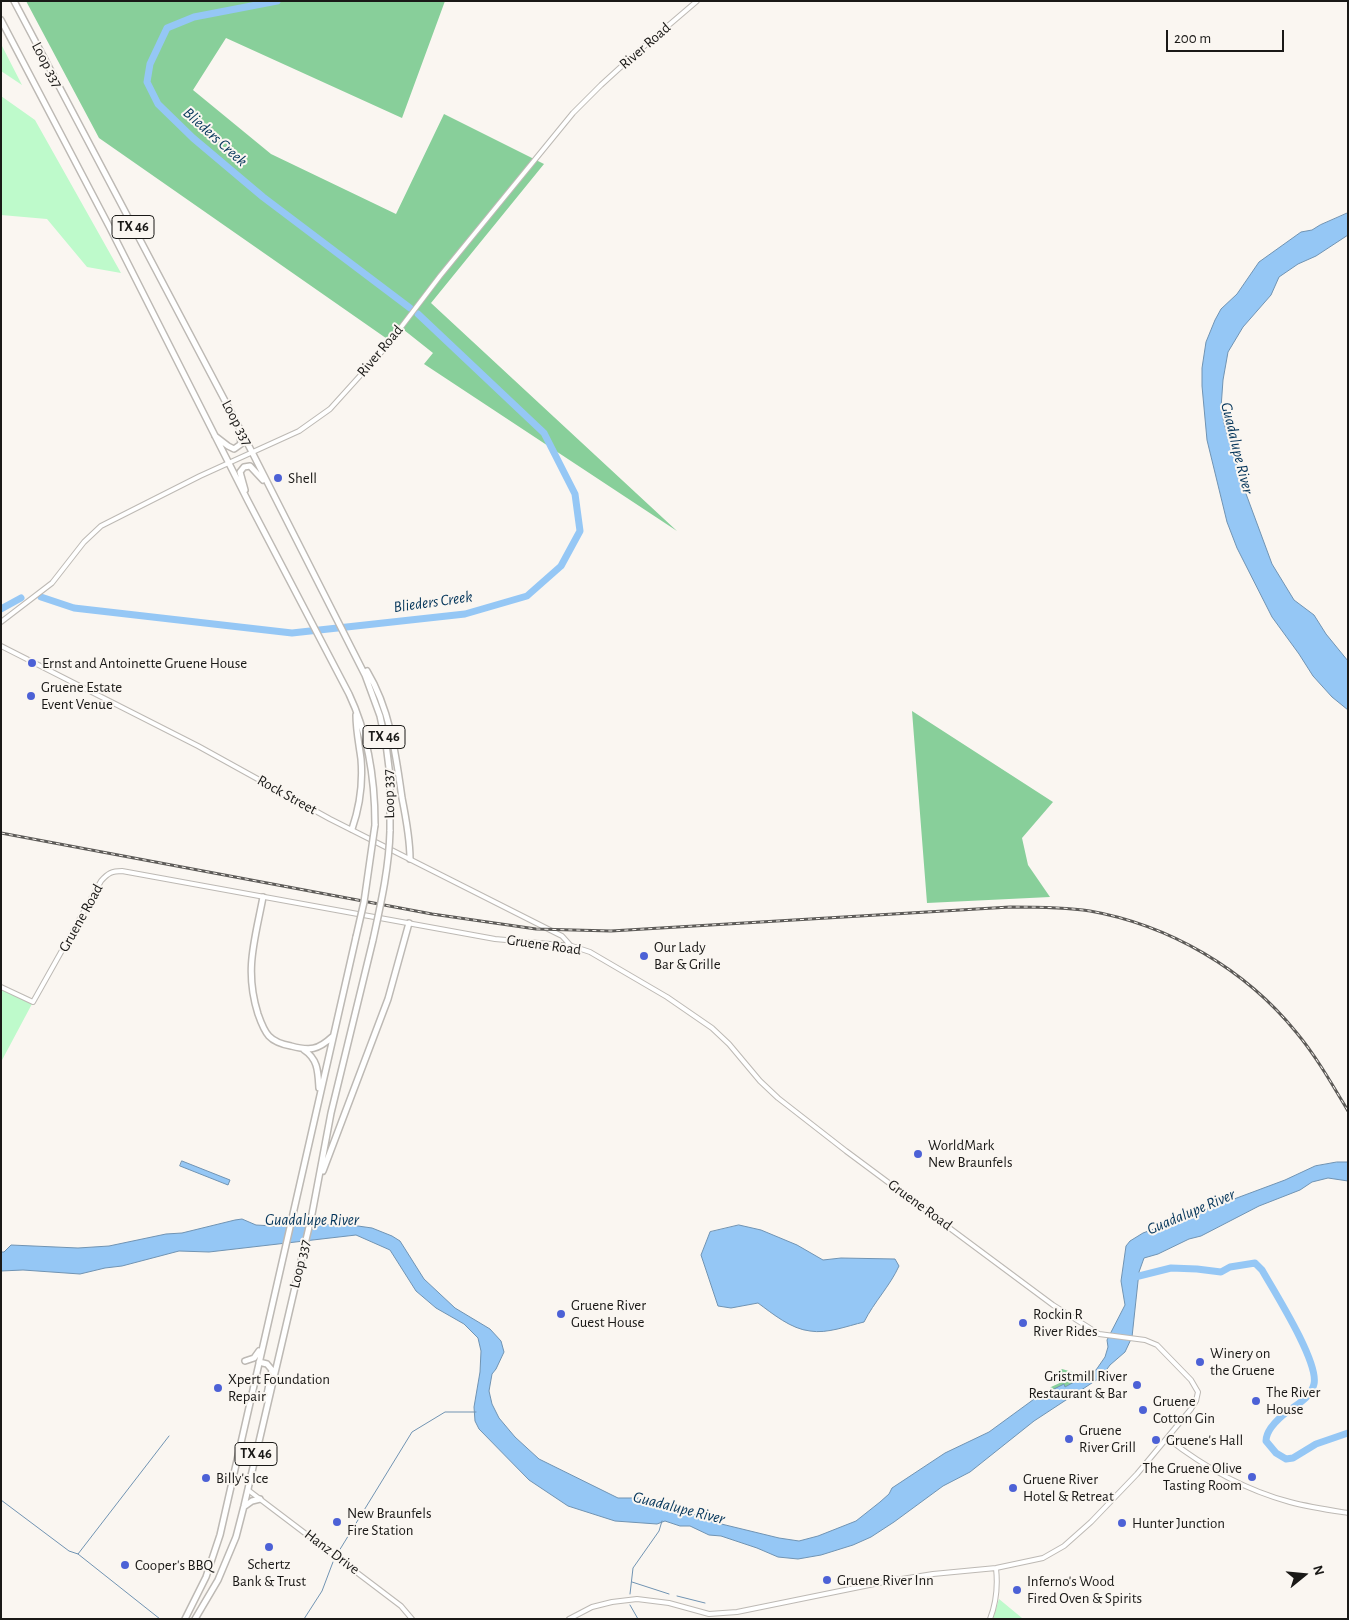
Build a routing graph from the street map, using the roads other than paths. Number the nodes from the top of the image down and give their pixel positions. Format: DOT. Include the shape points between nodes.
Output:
graph roads {
  1 [pos="14,1"];
  2 [pos="698,1"];
  3 [pos="1,20"];
  4 [pos="239,428"];
  5 [pos="213,434"];
  6 [pos="252,452"];
  7 [pos="229,463"];
  8 [pos="270,489"];
  9 [pos="250,505"];
  10 [pos="1,622"];
  11 [pos="1,646"];
  12 [pos="353,649"];
  13 [pos="356,707"];
  14 [pos="352,829"];
  15 [pos="410,860"];
  16 [pos="263,897"];
  17 [pos="409,923"];
  18 [pos="572,946"];
  19 [pos="1,986"];
  20 [pos="332,1037"];
  21 [pos="303,1049"];
  22 [pos="319,1096"];
  23 [pos="319,1183"];
  24 [pos="270,1316"];
  25 [pos="259,1362"];
  26 [pos="257,1372"];
  27 [pos="265,1416"];
  28 [pos="1167,1438"];
  29 [pos="248,1490"];
  30 [pos="260,1499"];
  31 [pos="244,1506"];
  32 [pos="1348,1513"];
  33 [pos="996,1568"];
  34 [pos="185,1619"];
  35 [pos="195,1619"];
  36 [pos="412,1619"];
  37 [pos="569,1619"];
  38 [pos="990,1619"];
  1 -- 4 [label="main road, Loop 337 / TX 46"];
  2 -- 6 [label="street, River Road" via="634,54 574,113 386,347 336,403 299,431"];
  3 -- 5 [label="main road, Loop 337 / TX 46"];
  4 -- 5 [label="main road" via="241,444 236,448"];
  4 -- 6 [label="main road, Loop 337 / TX 46"];
  5 -- 7 [label="main road, Loop 337 / TX 46"];
  6 -- 7 [label="street, River Road"];
  6 -- 8 [label="main road, Loop 337 / TX 46"];
  7 -- 9 [label="main road, Loop 337 / TX 46"];
  7 -- 10 [label="street, River Road" via="101,526 52,583"];
  8 -- 9 [label="main road" via="253,468 244,466 240,472"];
  8 -- 12 [label="main road, Loop 337 / TX 46"];
  9 -- 13 [label="main road, Loop 337 / TX 46"];
  11 -- 14 [label="street, Rock Street"];
  12 -- 15 [label="main road" via="372,680 392,738"];
  12 -- 23 [label="main road, Loop 337 / TX 46, bridge" via="374,696 384,734 390,776 388,868 331,1113"];
  13 -- 14 [label="main road" via="361,784"];
  13 -- 20 [label="main road, Loop 337 / TX 46, bridge" via="371,771 375,825 365,893"];
  14 -- 15 [label="street, Rock Street"];
  15 -- 18 [label="street, Rock Street" via="562,936"];
  16 -- 17 [label="street, Gruene Road"];
  16 -- 19 [label="street, Gruene Road" via="122,870 110,872 101,881 33,1002"];
  16 -- 21 [label="main road" via="251,961 254,1000 267,1035 282,1044"];
  17 -- 18 [label="street, Gruene Road" via="495,938"];
  17 -- 23 [label="main road" via="388,999"];
  18 -- 28 [label="street, Gruene Road" via="596,956 667,997 705,1023 729,1044 766,1086 846,1151 1053,1305 1094,1332 1156,1344 1191,1380 1198,1392 1193,1406"];
  20 -- 21 [label="main road" via="322,1046"];
  20 -- 22 [label="main road, Loop 337 / TX 46"];
  21 -- 22 [label="main road" via="316,1063"];
  22 -- 24 [label="main road, Loop 337 / TX 46"];
  23 -- 27 [label="main road, Loop 337 / TX 46"];
  24 -- 25 [label="main road, Loop 337 / TX 46"];
  24 -- 26 [label="main road" via="266,1319 258,1355 244,1361"];
  25 -- 26 [label="main road, Loop 337 / TX 46"];
  25 -- 27 [label="main road" via="272,1370"];
  26 -- 34 [label="main road, Loop 337 / TX 46" via="216,1548"];
  27 -- 29 [label="main road, Loop 337 / TX 46"];
  28 -- 32 [label="street" via="1195,1459 1234,1481 1291,1502"];
  28 -- 33 [label="street, Gruene Road" via="1116,1496 1064,1546 1033,1561"];
  29 -- 30 [label="street, Hanz Drive"];
  29 -- 31 [label="main road, Loop 337 / TX 46"];
  30 -- 31 [label="main road"];
  30 -- 36 [label="street, Hanz Drive" via="401,1606"];
  31 -- 35 [label="main road, Loop 337 / TX 46" via="236,1537 218,1580"];
  33 -- 37 [label="street, Gruene Road" via="889,1581 737,1612 710,1614 636,1599 592,1607"];
  33 -- 38 [label="street" via="998,1588"];
}
